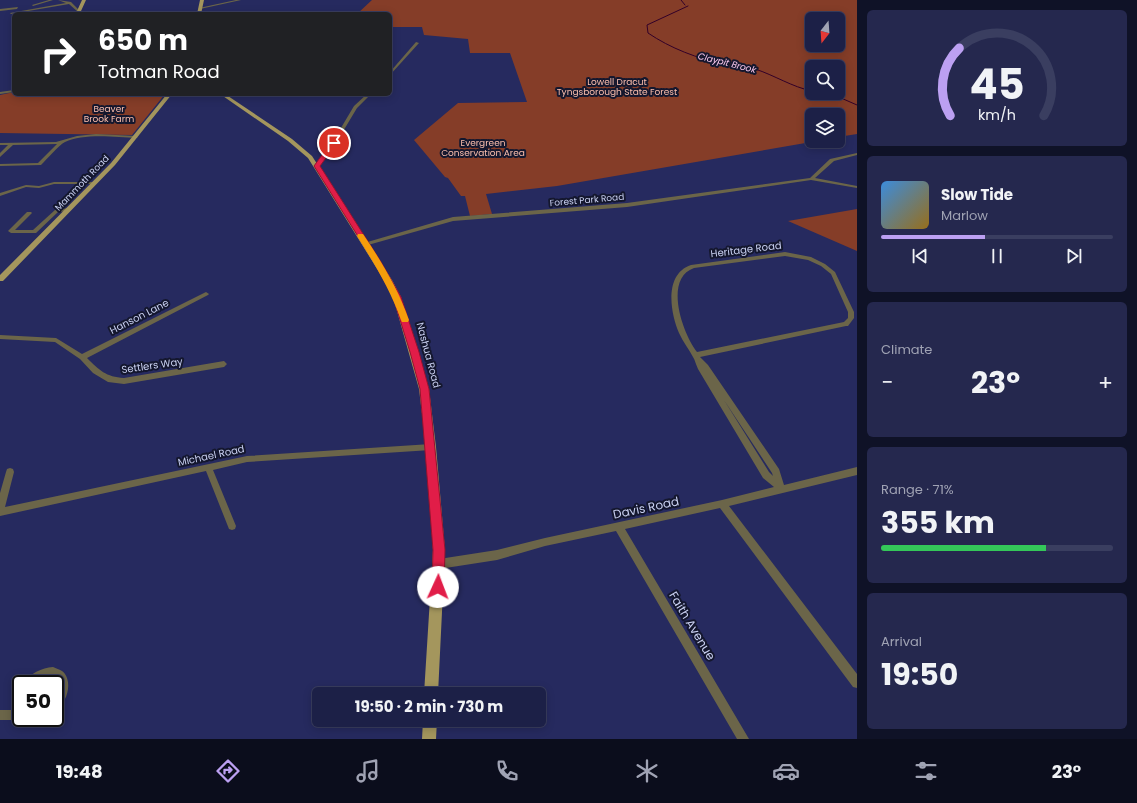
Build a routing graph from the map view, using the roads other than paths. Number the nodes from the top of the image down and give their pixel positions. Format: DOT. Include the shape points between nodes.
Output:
graph roads {
  1 [pos="52,0"];
  2 [pos="59,0"];
  3 [pos="84,0"];
  4 [pos="202,0"];
  5 [pos="240,0"];
  6 [pos="231,1"];
  7 [pos="70,3"];
  8 [pos="200,8"];
  9 [pos="0,10"];
  10 [pos="79,11"];
  11 [pos="17,12"];
  12 [pos="199,12"];
  13 [pos="417,43"];
  14 [pos="392,72"];
  15 [pos="12,91"];
  16 [pos="0,93"];
  17 [pos="168,96"];
  18 [pos="225,96"];
  19 [pos="367,96"];
  20 [pos="136,136"];
  21 [pos="63,142"];
  22 [pos="0,144"];
  23 [pos="12,144"];
  24 [pos="857,154"];
  25 [pos="0,156"];
  26 [pos="0,165"];
  27 [pos="317,166"];
  28 [pos="811,179"];
  29 [pos="94,183"];
  30 [pos="857,187"];
  31 [pos="0,195"];
  32 [pos="68,210"];
  33 [pos="29,213"];
  34 [pos="366,244"];
  35 [pos="0,279"];
  36 [pos="206,294"];
  37 [pos="0,337"];
  38 [pos="82,357"];
  39 [pos="697,358"];
  40 [pos="224,364"];
  41 [pos="431,447"];
  42 [pos="208,467"];
  43 [pos="857,471"];
  44 [pos="10,472"];
  45 [pos="782,488"];
  46 [pos="722,504"];
  47 [pos="0,508"];
  48 [pos="0,512"];
  49 [pos="232,526"];
  50 [pos="618,526"];
  51 [pos="439,564"];
  52 [pos="42,675"];
  53 [pos="60,675"];
  54 [pos="857,683"];
  55 [pos="431,687"];
  56 [pos="0,715"];
  57 [pos="12,715"];
  58 [pos="430,727"];
  59 [pos="429,739"];
  60 [pos="744,739"];
  1 -- 9 [label="street"];
  2 -- 7 [label="street"];
  3 -- 10 [label="main road"];
  4 -- 8 [label="main road"];
  5 -- 6 [label="street"];
  6 -- 8 [label="street"];
  7 -- 10 [label="street"];
  7 -- 11 [label="street"];
  8 -- 12 [label="main road"];
  13 -- 14 [label="street"];
  15 -- 16 [label="street"];
  17 -- 20 [label="main road, Mammoth Road"];
  18 -- 27 [label="main road, Nashua Road" via="302,149"];
  19 -- 27 [label="street" via="355,107"];
  20 -- 21 [label="street" via="86,136"];
  20 -- 29 [label="main road, Mammoth Road"];
  21 -- 23 [label="street"];
  21 -- 26 [label="street" via="39,164"];
  22 -- 23 [label="street"];
  23 -- 25 [label="street"];
  24 -- 28 [label="street" via="832,160"];
  27 -- 34 [label="main road, Nashua Road"];
  28 -- 30 [label="street, Forest Park Road"];
  28 -- 34 [label="street, Forest Park Road" via="627,205 453,219"];
  29 -- 31 [label="street" via="26,186"];
  29 -- 32 [label="main road, Mammoth Road"];
  32 -- 33 [label="street" via="57,211 34,232 12,231"];
  32 -- 35 [label="main road, Mammoth Road"];
  34 -- 41 [label="main road, Nashua Road" via="397,297 410,337 424,389"];
  36 -- 38 [label="street, Hanson Lane"];
  37 -- 38 [label="street, Settlers Way" via="56,340"];
  38 -- 40 [label="street, Settlers Way" via="95,371 111,380 124,381"];
  39 -- 39 [label="street, Heritage Road" via="681,329 675,305 678,277 682,271 691,267 780,254 804,257 823,265 833,273 851,312 850,320 840,326"];
  39 -- 45 [label="street, Heritage Road" via="766,475"];
  41 -- 42 [label="street, Michael Road" via="256,458"];
  41 -- 51 [label="main road, Nashua Road"];
  42 -- 48 [label="street, Michael Road"];
  42 -- 49 [label="street"];
  43 -- 45 [label="street, Davis Road"];
  44 -- 47 [label="street"];
  45 -- 46 [label="street, Davis Road"];
  46 -- 50 [label="street, Davis Road"];
  46 -- 54 [label="street"];
  50 -- 51 [label="street, Davis Road" via="498,555"];
  50 -- 60 [label="street, Faith Avenue"];
  51 -- 55 [label="main road, Nashua Road"];
  52 -- 53 [label="street" via="54,672"];
  56 -- 57 [label="street"];
  58 -- 59 [label="main road"];
}
